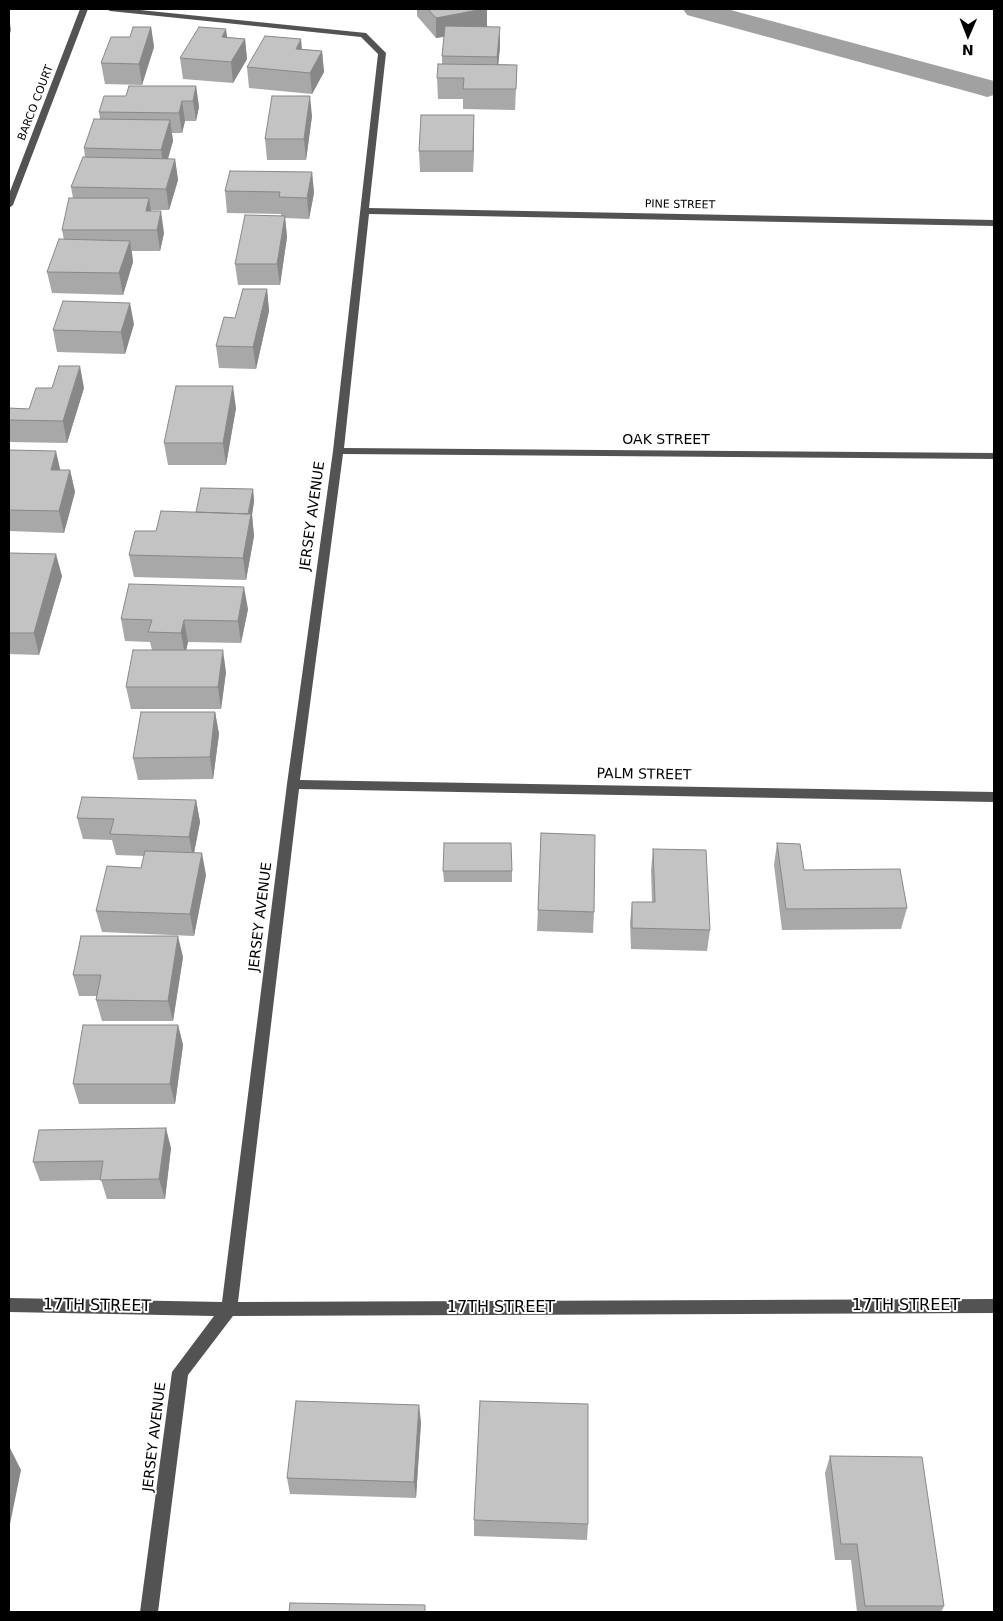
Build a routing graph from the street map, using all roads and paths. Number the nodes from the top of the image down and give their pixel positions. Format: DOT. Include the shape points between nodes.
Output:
graph roads {
  1 [pos="84,9"];
  2 [pos="110,9"];
  3 [pos="9,205"];
  4 [pos="366,211"];
  5 [pos="994,223"];
  6 [pos="338,452"];
  7 [pos="994,456"];
  8 [pos="293,784"];
  9 [pos="994,797"];
  10 [pos="9,1304"];
  11 [pos="994,1306"];
  12 [pos="229,1309"];
  13 [pos="149,1612"];
  1 -- 3 [label="street, BARCO COURT"];
  2 -- 4 [label="street, JERSEY AVENUE" via="363,35 382,53"];
  4 -- 5 [label="street, PINE STREET"];
  4 -- 6 [label="street, JERSEY AVENUE"];
  6 -- 7 [label="street, OAK STREET"];
  6 -- 8 [label="street, JERSEY AVENUE"];
  8 -- 9 [label="street, PALM STREET"];
  8 -- 12 [label="street, JERSEY AVENUE"];
  10 -- 12 [label="street, 17TH STREET"];
  11 -- 12 [label="street, 17TH STREET"];
  12 -- 13 [label="street, JERSEY AVENUE" via="180,1372"];
}
